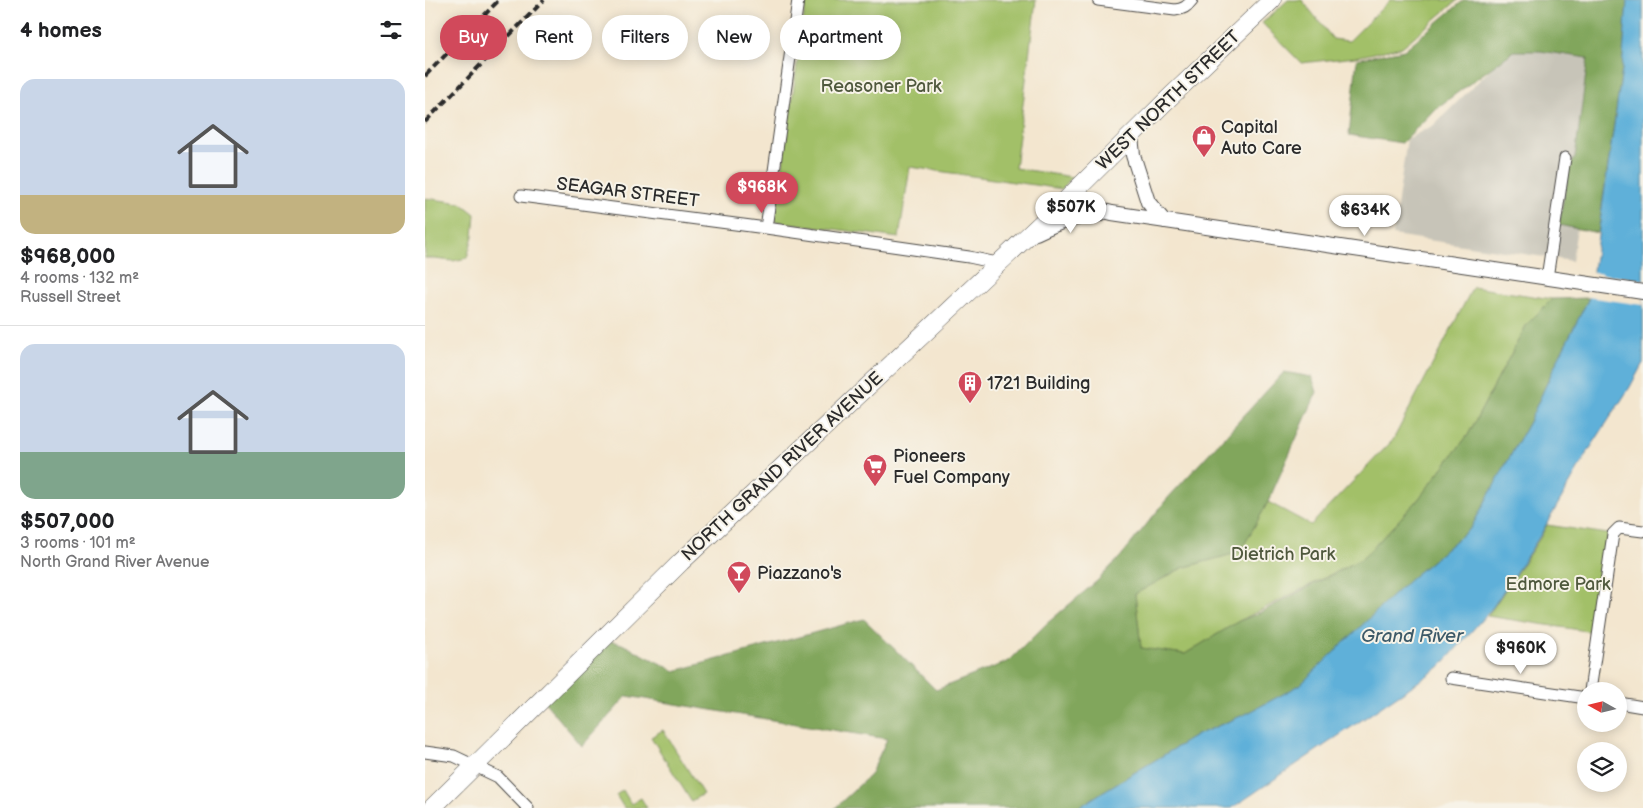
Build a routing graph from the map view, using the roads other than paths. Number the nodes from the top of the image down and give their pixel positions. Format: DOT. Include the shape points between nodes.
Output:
graph roads {
  1 [pos="798,0"];
  2 [pos="1098,0"];
  3 [pos="1271,0"];
  4 [pos="1190,3"];
  5 [pos="1131,136"];
  6 [pos="1565,158"];
  7 [pos="521,196"];
  8 [pos="1065,201"];
  9 [pos="1112,214"];
  10 [pos="1164,221"];
  11 [pos="766,228"];
  12 [pos="1025,238"];
  13 [pos="997,263"];
  14 [pos="1547,278"];
  15 [pos="1643,292"];
  16 [pos="1643,531"];
  17 [pos="1451,678"];
  18 [pos="1591,682"];
  19 [pos="1577,697"];
  20 [pos="1627,704"];
  21 [pos="1643,707"];
  22 [pos="425,752"];
  23 [pos="477,766"];
  24 [pos="432,808"];
  25 [pos="527,808"];
  1 -- 11 [label="street"];
  2 -- 4 [label="street" via="1175,10"];
  3 -- 5 [label="main road, WEST NORTH STREET"];
  5 -- 8 [label="main road, WEST NORTH STREET"];
  5 -- 10 [label="street" via="1133,155 1148,202"];
  6 -- 14 [label="street"];
  7 -- 11 [label="street, SEAGAR STREET"];
  8 -- 9 [label="street"];
  8 -- 12 [label="main road, NORTH GRAND RIVER AVENUE"];
  9 -- 10 [label="street"];
  9 -- 12 [label="street" via="1061,221"];
  10 -- 14 [label="street"];
  11 -- 13 [label="street, SEAGAR STREET"];
  12 -- 13 [label="main road, NORTH GRAND RIVER AVENUE"];
  13 -- 23 [label="main road, NORTH GRAND RIVER AVENUE" via="681,562"];
  14 -- 15 [label="street"];
  16 -- 18 [label="street" via="1619,528 1613,534"];
  17 -- 19 [label="street"];
  20 -- 21 [label="street"];
  22 -- 23 [label="street" via="454,756"];
  23 -- 24 [label="main road, NORTH GRAND RIVER AVENUE"];
  23 -- 25 [label="street" via="498,777"];
}
